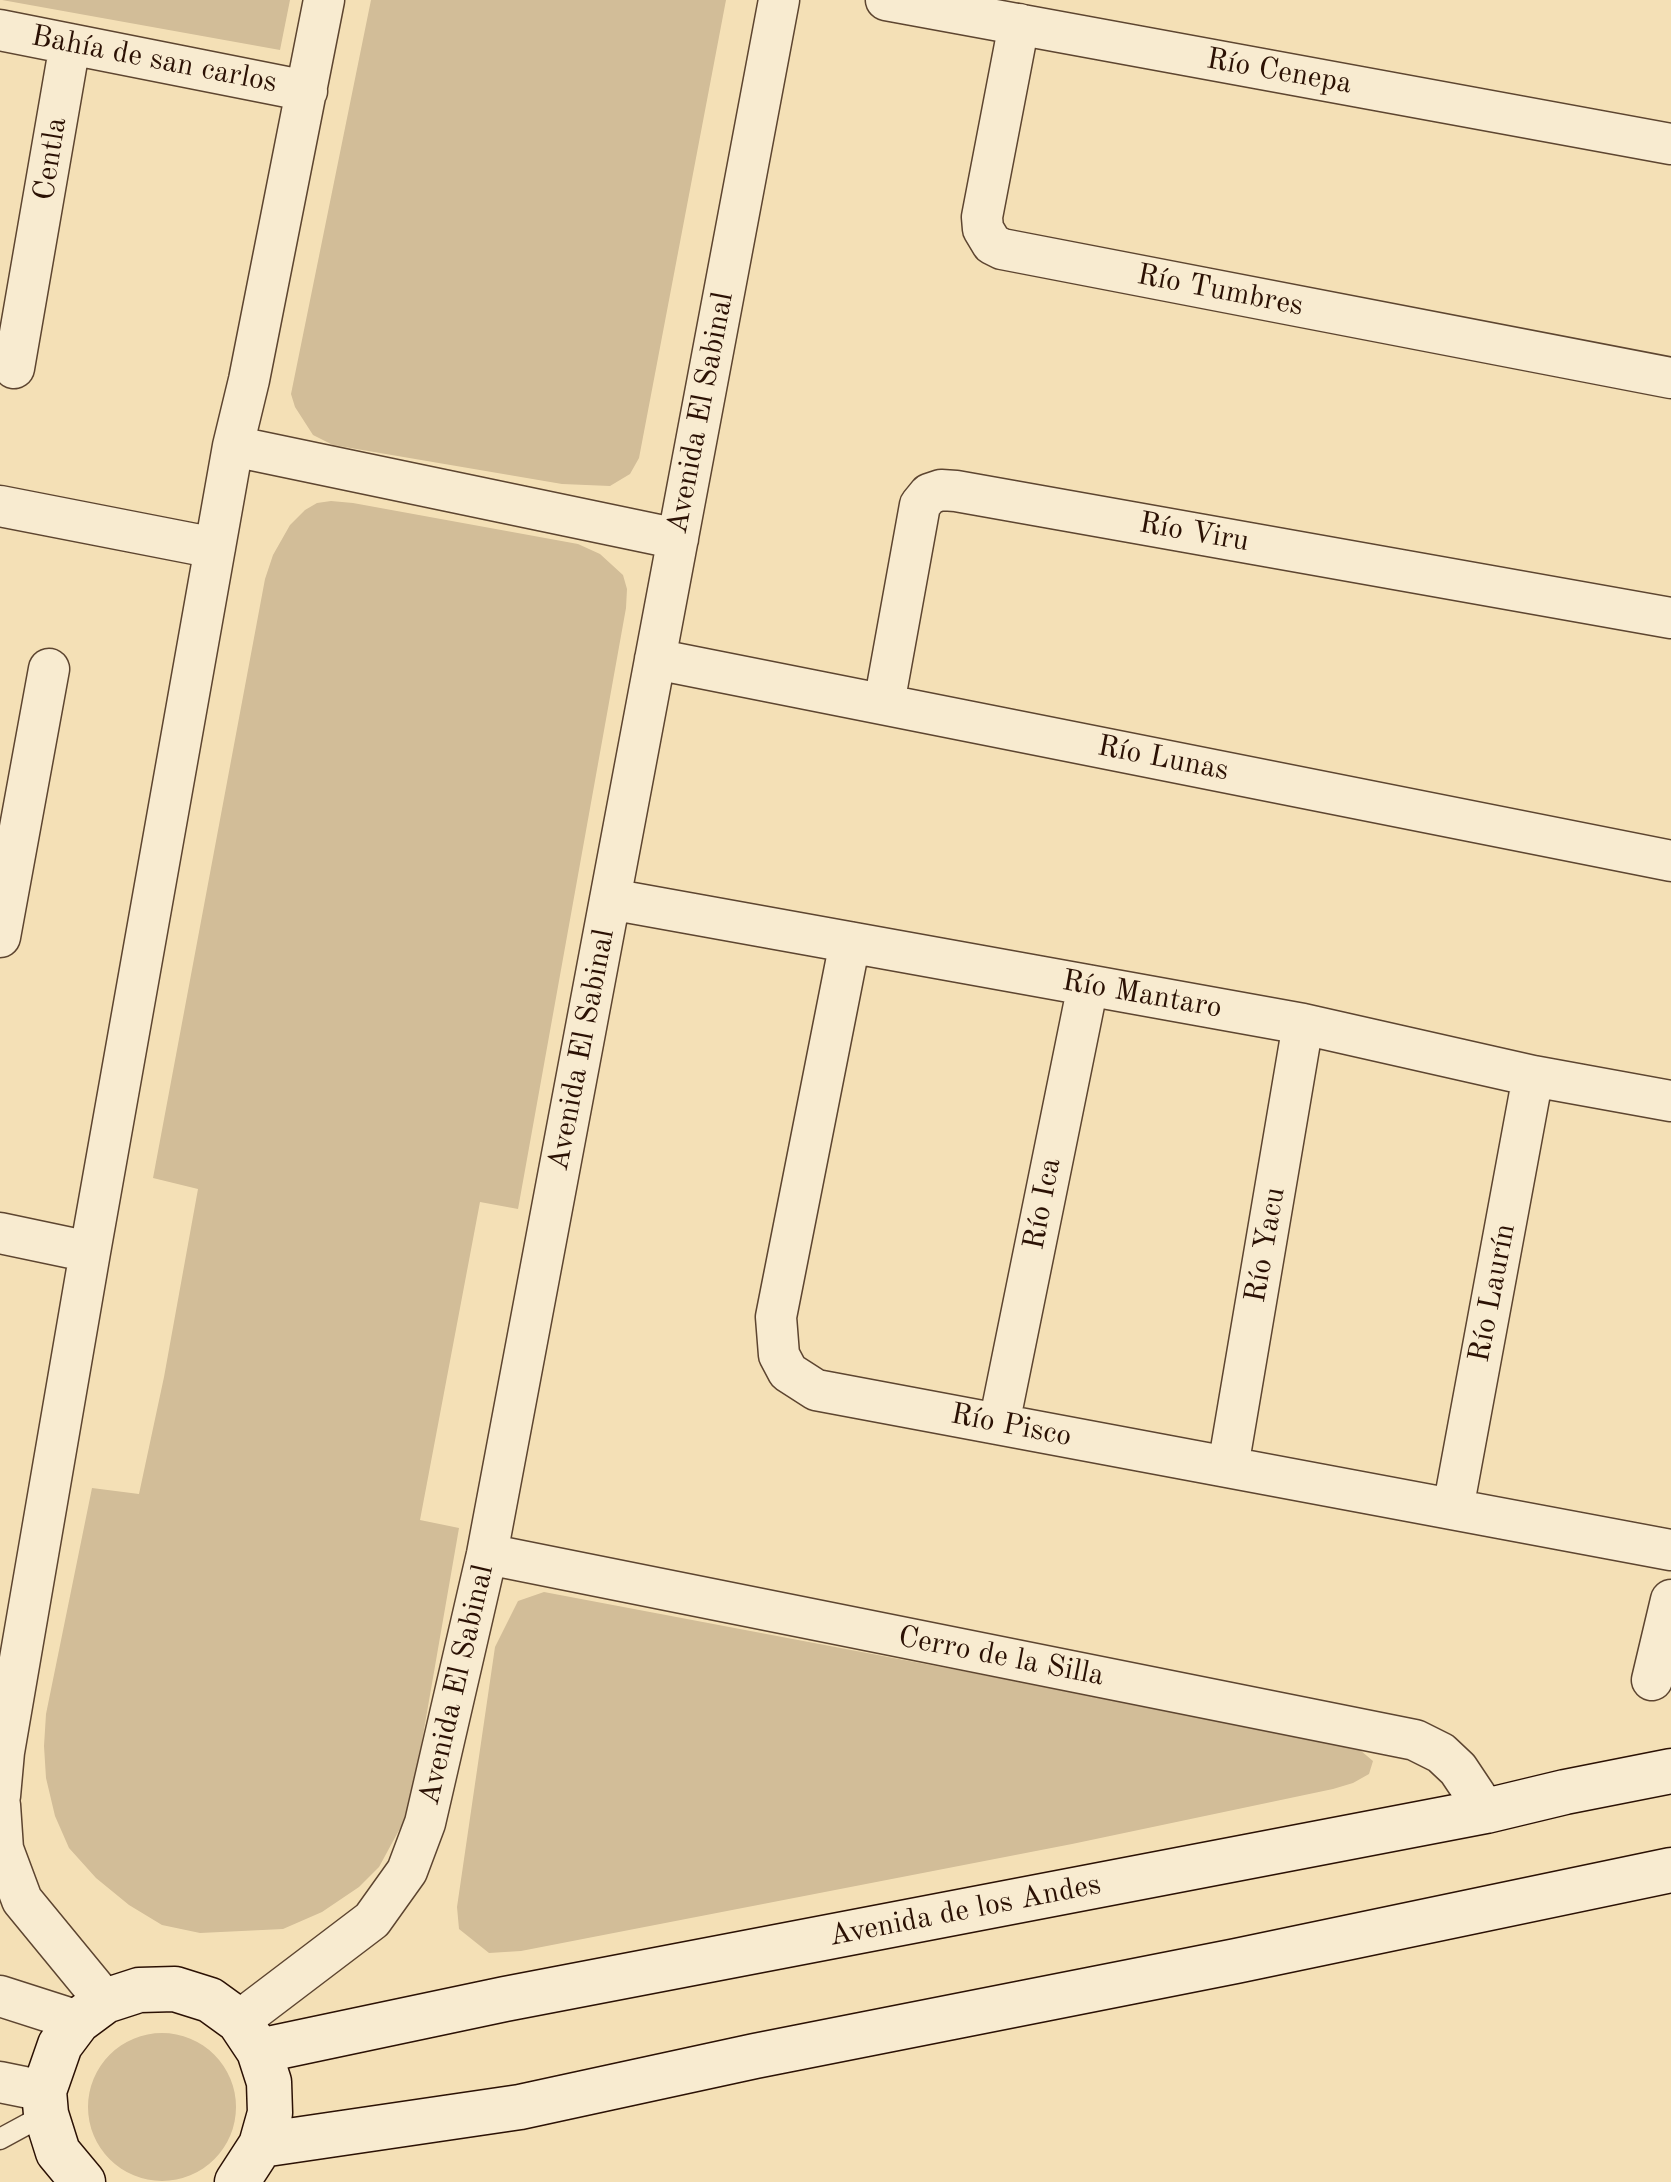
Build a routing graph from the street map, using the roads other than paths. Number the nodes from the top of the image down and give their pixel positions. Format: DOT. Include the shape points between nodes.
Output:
graph roads {
  1 [pos="324,0"];
  2 [pos="779,0"];
  3 [pos="886,0"];
  4 [pos="1019,24"];
  5 [pos="0,30"];
  6 [pos="70,44"];
  7 [pos="307,91"];
  8 [pos="1671,144"];
  9 [pos="16,271"];
  10 [pos="14,368"];
  11 [pos="1671,378"];
  12 [pos="233,446"];
  13 [pos="0,506"];
  14 [pos="678,539"];
  15 [pos="215,548"];
  16 [pos="1671,618"];
  17 [pos="655,659"];
  18 [pos="49,669"];
  19 [pos="884,704"];
  20 [pos="16,756"];
  21 [pos="1671,861"];
  22 [pos="610,899"];
  23 [pos="0,937"];
  24 [pos="850,942"];
  25 [pos="1088,985"];
  26 [pos="1303,1024"];
  27 [pos="1533,1076"];
  28 [pos="1671,1101"];
  29 [pos="0,1233"];
  30 [pos="90,1252"];
  31 [pos="999,1424"];
  32 [pos="1228,1467"];
  33 [pos="1453,1509"];
  34 [pos="1671,1550"];
  35 [pos="487,1554"];
  36 [pos="1671,1600"];
  37 [pos="1652,1680"];
  38 [pos="1671,1771"];
  39 [pos="0,1796"];
  40 [pos="0,1805"];
  41 [pos="1486,1811"];
  42 [pos="1671,1870"];
  43 [pos="0,1996"];
  44 [pos="92,2011"];
  45 [pos="249,2036"];
  46 [pos="0,2082"];
  47 [pos="0,2139"];
  48 [pos="58,2144"];
  49 [pos="261,2145"];
  50 [pos="237,2182"];
  1 -- 7 [label="street"];
  2 -- 14 [label="street, Avenida El Sabinal"];
  3 -- 4 [label="street, Río Cenepa"];
  4 -- 8 [label="street, Río Cenepa"];
  4 -- 11 [label="street, Río Tumbres" via="982,217 992,244"];
  5 -- 6 [label="street, Bahía de san carlos"];
  6 -- 7 [label="street, Bahía de san carlos"];
  6 -- 9 [label="street, Centla"];
  7 -- 12 [label="street"];
  9 -- 10 [label="street, Centla"];
  12 -- 14 [label="street"];
  12 -- 15 [label="street"];
  13 -- 15 [label="street"];
  14 -- 17 [label="street, Avenida El Sabinal"];
  15 -- 30 [label="street"];
  16 -- 19 [label="street, Río Viru" via="941,490 920,505"];
  17 -- 19 [label="street, Río Lunas"];
  17 -- 22 [label="street, Avenida El Sabinal"];
  18 -- 20 [label="street"];
  19 -- 21 [label="street, Río Lunas"];
  20 -- 23 [label="street"];
  22 -- 24 [label="street, Río Mantaro"];
  22 -- 35 [label="street, Avenida El Sabinal"];
  24 -- 25 [label="street, Río Mantaro"];
  24 -- 31 [label="street, Río Pisco" via="776,1317 779,1355 788,1372 816,1390"];
  25 -- 26 [label="street, Río Mantaro"];
  25 -- 31 [label="street, Río Ica"];
  26 -- 27 [label="street, Río Mantaro"];
  26 -- 32 [label="street, Río Yacu"];
  27 -- 28 [label="street, Río Mantaro"];
  27 -- 33 [label="street, Río Laurín"];
  29 -- 30 [label="street"];
  30 -- 39 [label="street"];
  31 -- 32 [label="street, Río Pisco"];
  32 -- 33 [label="street, Río Pisco"];
  33 -- 34 [label="street, Río Pisco"];
  35 -- 41 [label="street, Cerro de la Silla" via="1415,1740 1458,1769"];
  35 -- 45 [label="street, Avenida El Sabinal" via="425,1823 407,1871 372,1920"];
  36 -- 37 [label="street"];
  38 -- 41 [label="main road, Avenida de los Andes"];
  40 -- 44 [label="street" via="3,1849 22,1900"];
  41 -- 45 [label="main road, Avenida de los Andes" via="505,1999"];
  42 -- 49 [label="main road" via="520,2107"];
  43 -- 44 [label="street"];
  44 -- 45 [label="main road" via="139,1990 175,1989 210,2000"];
  44 -- 48 [label="main road" via="60,2045"];
  45 -- 49 [label="main road" via="269,2082 270,2113"];
  46 -- 48 [label="street"];
  47 -- 48 [label="lane"];
  49 -- 50 [label="main road"];
}
